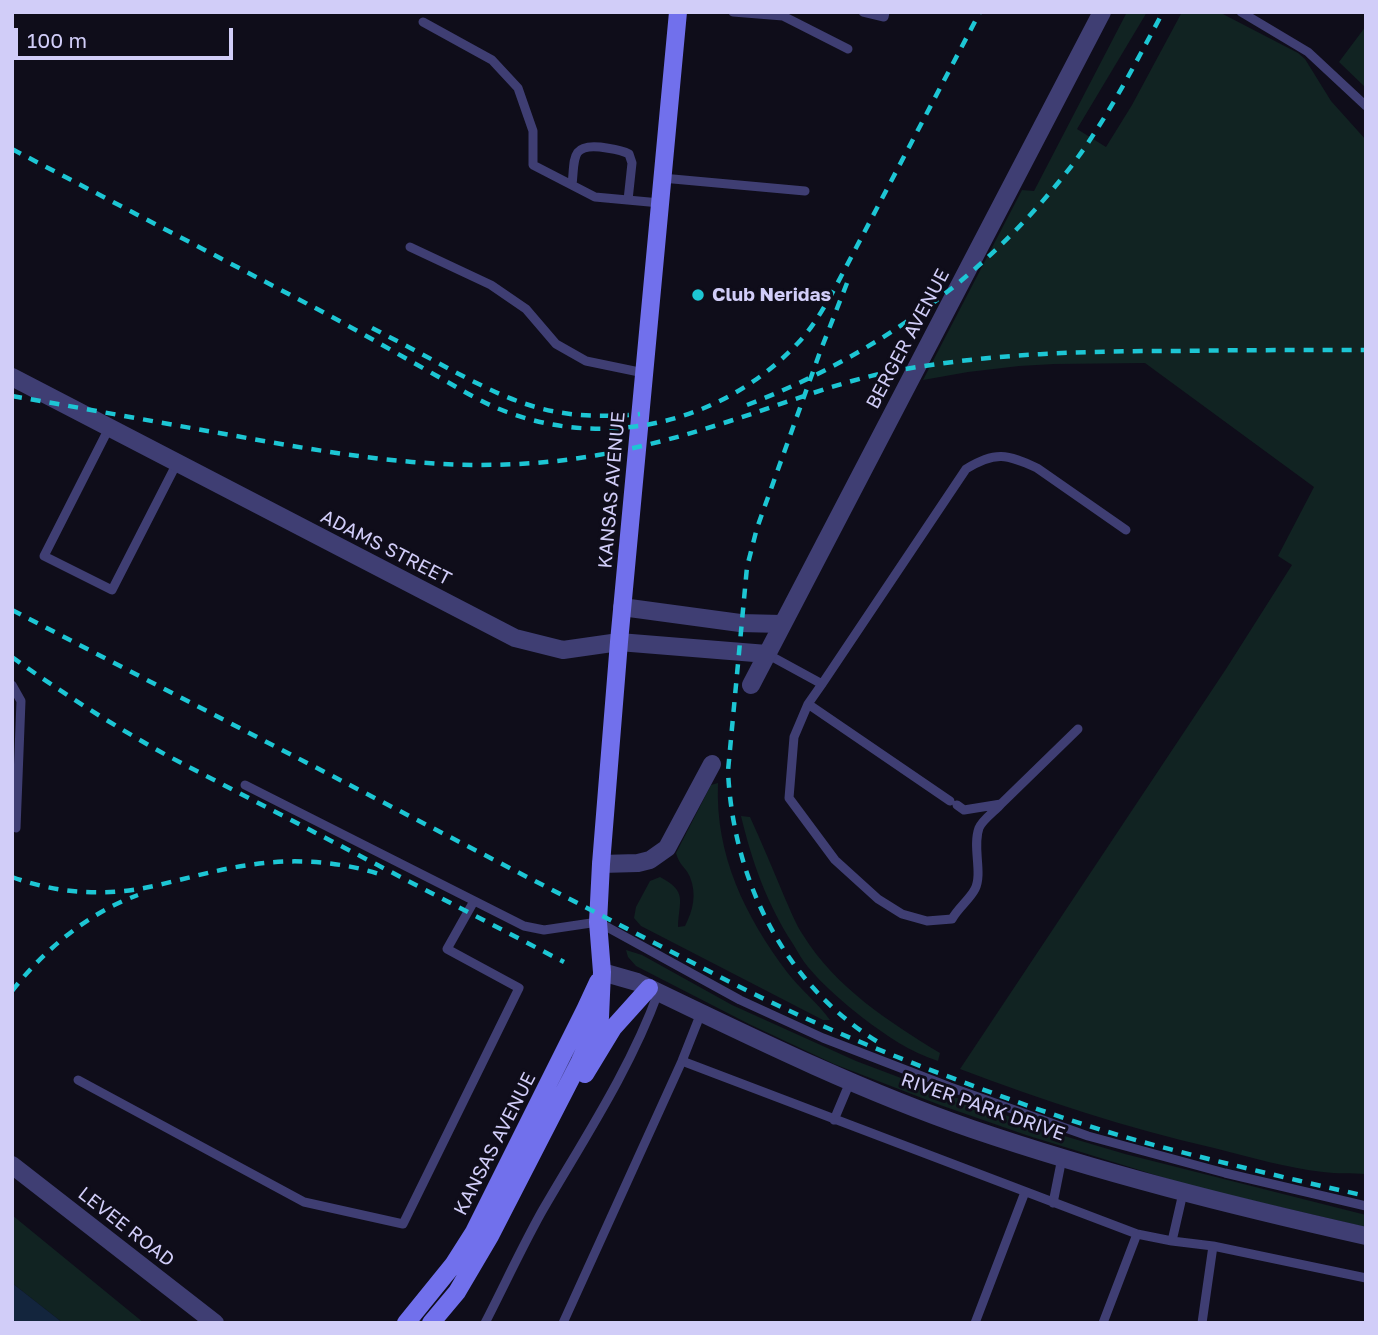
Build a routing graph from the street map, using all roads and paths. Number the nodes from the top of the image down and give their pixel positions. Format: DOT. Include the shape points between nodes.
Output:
graph roads {
  1 [pos="678,12"];
  2 [pos="733,12"];
  3 [pos="863,12"];
  4 [pos="885,12"];
  5 [pos="1102,12"];
  6 [pos="1241,12"];
  7 [pos="423,22"];
  8 [pos="848,49"];
  9 [pos="1366,106"];
  10 [pos="662,178"];
  11 [pos="572,185"];
  12 [pos="805,191"];
  13 [pos="628,200"];
  14 [pos="660,203"];
  15 [pos="410,247"];
  16 [pos="644,373"];
  17 [pos="12,377"];
  18 [pos="109,428"];
  19 [pos="177,463"];
  20 [pos="1126,530"];
  21 [pos="622,607"];
  22 [pos="782,624"];
  23 [pos="619,642"];
  24 [pos="767,654"];
  25 [pos="822,684"];
  26 [pos="12,685"];
  27 [pos="751,685"];
  28 [pos="808,704"];
  29 [pos="1078,729"];
  30 [pos="712,764"];
  31 [pos="245,785"];
  32 [pos="1001,804"];
  33 [pos="16,828"];
  34 [pos="601,864"];
  35 [pos="474,901"];
  36 [pos="598,922"];
  37 [pos="602,972"];
  38 [pos="654,990"];
  39 [pos="701,1013"];
  40 [pos="682,1061"];
  41 [pos="78,1080"];
  42 [pos="850,1082"];
  43 [pos="834,1120"];
  44 [pos="538,1140"];
  45 [pos="1062,1158"];
  46 [pos="12,1165"];
  47 [pos="513,1172"];
  48 [pos="1025,1192"];
  49 [pos="1182,1193"];
  50 [pos="1053,1203"];
  51 [pos="1366,1206"];
  52 [pos="1137,1234"];
  53 [pos="1366,1236"];
  54 [pos="1172,1241"];
  55 [pos="1213,1246"];
  56 [pos="1366,1278"];
  57 [pos="215,1323"];
  58 [pos="406,1323"];
  59 [pos="431,1323"];
  60 [pos="485,1323"];
  61 [pos="562,1323"];
  62 [pos="975,1323"];
  63 [pos="1103,1323"];
  64 [pos="1202,1323"];
  1 -- 10 [label="main road, KANSAS AVENUE"];
  2 -- 8 [label="lane" via="783,16"];
  3 -- 4 [label="lane" via="884,17"];
  5 -- 22 [label="street, BERGER AVENUE"];
  6 -- 9 [label="lane" via="1308,52"];
  7 -- 11 [label="lane" via="492,60 518,88 533,131 533,166"];
  10 -- 12 [label="lane"];
  10 -- 14 [label="main road, KANSAS AVENUE"];
  11 -- 13 [label="lane" via="595,197"];
  11 -- 13 [label="lane" via="580,148 621,150 629,154 632,163"];
  13 -- 14 [label="lane"];
  14 -- 16 [label="main road, KANSAS AVENUE"];
  15 -- 16 [label="lane" via="491,285 526,310 556,344 586,361"];
  16 -- 21 [label="main road, KANSAS AVENUE"];
  17 -- 18 [label="street, ADAMS STREET"];
  18 -- 19 [label="street, ADAMS STREET"];
  18 -- 19 [label="lane" via="44,556 111,590"];
  19 -- 23 [label="street, ADAMS STREET" via="516,638 563,650"];
  20 -- 25 [label="lane" via="1037,468 1003,456 984,458 966,469"];
  21 -- 22 [label="street"];
  21 -- 23 [label="main road, KANSAS AVENUE"];
  22 -- 24 [label="street, BERGER AVENUE"];
  23 -- 24 [label="street, ADAMS STREET"];
  23 -- 34 [label="main road, KANSAS AVENUE"];
  24 -- 25 [label="lane"];
  24 -- 27 [label="street, BERGER AVENUE"];
  25 -- 28 [label="lane"];
  26 -- 33 [label="lane" via="21,701"];
  28 -- 32 [label="lane" via="964,810"];
  28 -- 32 [label="lane" via="794,737 789,798 835,860 902,915 928,921 951,919 976,888 979,826"];
  29 -- 32 [label="lane"];
  30 -- 34 [label="street" via="667,848 638,863"];
  31 -- 35 [label="lane"];
  34 -- 36 [label="main road, KANSAS AVENUE"];
  35 -- 36 [label="lane" via="524,926 544,930"];
  35 -- 41 [label="lane" via="447,948 519,988 403,1224 304,1202"];
  36 -- 37 [label="main road, KANSAS AVENUE"];
  36 -- 51 [label="lane" via="740,1000 950,1087 1088,1136"];
  37 -- 38 [label="street, RIVER PARK DRIVE"];
  37 -- 44 [label="main road, KANSAS AVENUE" via="600,1017"];
  37 -- 47 [label="main road, KANSAS AVENUE"];
  38 -- 39 [label="street, RIVER PARK DRIVE"];
  38 -- 44 [label="main road" via="613,1028"];
  38 -- 60 [label="lane" via="645,1026"];
  39 -- 40 [label="lane"];
  39 -- 42 [label="street, RIVER PARK DRIVE"];
  40 -- 43 [label="lane"];
  40 -- 61 [label="lane"];
  42 -- 43 [label="lane"];
  42 -- 45 [label="street, RIVER PARK DRIVE"];
  43 -- 48 [label="lane"];
  44 -- 47 [label="main road, KANSAS AVENUE"];
  45 -- 49 [label="street, RIVER PARK DRIVE"];
  45 -- 50 [label="lane"];
  46 -- 57 [label="street, LEVEE ROAD"];
  47 -- 58 [label="main road, KANSAS AVENUE" via="453,1265"];
  47 -- 59 [label="main road, KANSAS AVENUE" via="490,1236 457,1292"];
  48 -- 50 [label="lane"];
  48 -- 62 [label="lane"];
  49 -- 53 [label="street, RIVER PARK DRIVE"];
  49 -- 54 [label="lane"];
  50 -- 52 [label="lane"];
  52 -- 54 [label="lane"];
  52 -- 63 [label="lane"];
  54 -- 55 [label="lane"];
  55 -- 56 [label="lane"];
  55 -- 64 [label="lane"];
}
